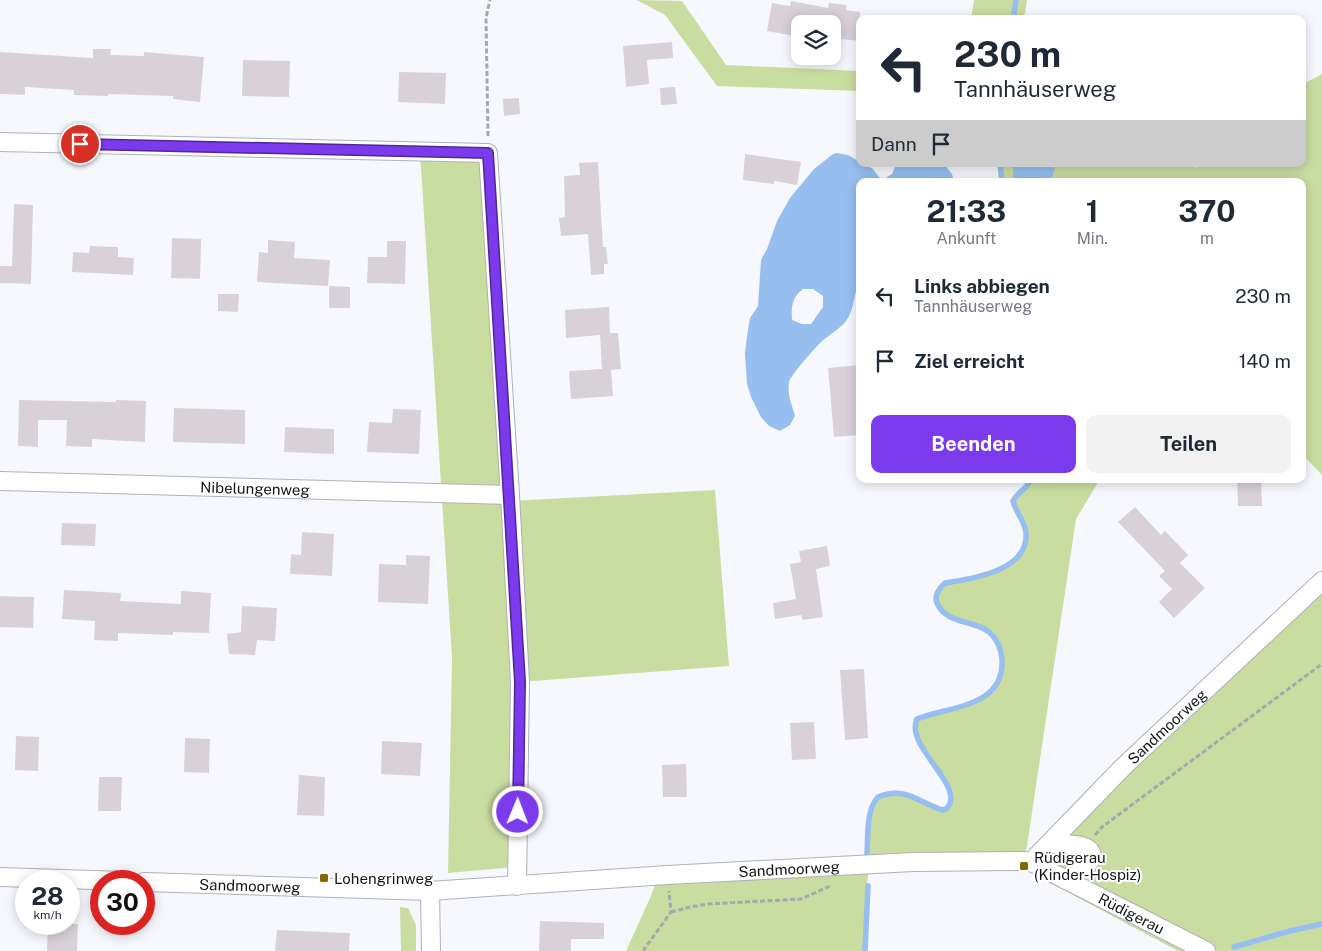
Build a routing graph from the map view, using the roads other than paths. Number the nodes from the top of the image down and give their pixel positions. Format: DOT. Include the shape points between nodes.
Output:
graph roads {
  1 [pos="0,142"];
  2 [pos="0,481"];
  3 [pos="510,496"];
  4 [pos="1322,581"];
  5 [pos="1049,844"];
  6 [pos="1031,862"];
  7 [pos="0,877"];
  8 [pos="90,880"];
  9 [pos="1066,880"];
  10 [pos="155,882"];
  11 [pos="517,886"];
  12 [pos="430,891"];
  13 [pos="431,951"];
  14 [pos="1206,951"];
  1 -- 3 [label="street" via="488,153"];
  2 -- 3 [label="street, Nibelungenweg"];
  3 -- 11 [label="street" via="520,682"];
  4 -- 5 [label="street, Sandmoorweg" via="1124,766"];
  5 -- 6 [label="street, Sandmoorweg"];
  5 -- 9 [label="street" via="1084,846 1091,853 1090,861"];
  6 -- 9 [label="street, Rüdigerau"];
  6 -- 11 [label="street, Sandmoorweg" via="870,865"];
  7 -- 8 [label="street"];
  9 -- 14 [label="street, Rüdigerau"];
  10 -- 12 [label="street, Sandmoorweg"];
  11 -- 12 [label="street, Sandmoorweg"];
  12 -- 13 [label="street"];
}
